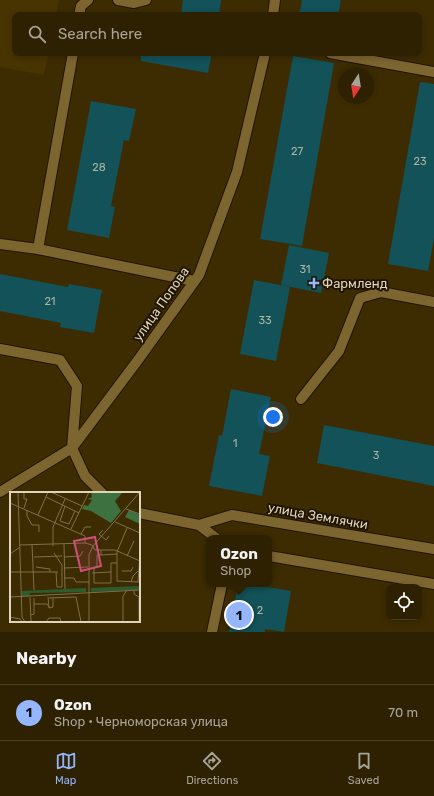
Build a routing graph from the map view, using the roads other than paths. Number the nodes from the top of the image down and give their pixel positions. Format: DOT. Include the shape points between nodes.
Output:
graph roads {
  1 [pos="88,0"];
  2 [pos="118,0"];
  3 [pos="146,0"];
  4 [pos="275,0"];
  5 [pos="80,12"];
  6 [pos="273,12"];
  7 [pos="72,56"];
  8 [pos="264,56"];
  9 [pos="346,56"];
  10 [pos="434,72"];
  11 [pos="0,244"];
  12 [pos="38,249"];
  13 [pos="194,281"];
  14 [pos="434,302"];
  15 [pos="0,349"];
  16 [pos="301,399"];
  17 [pos="72,448"];
  18 [pos="0,492"];
  19 [pos="101,492"];
  20 [pos="140,513"];
  21 [pos="199,524"];
  22 [pos="212,535"];
  23 [pos="434,549"];
  24 [pos="272,557"];
  25 [pos="434,584"];
  26 [pos="221,587"];
  27 [pos="212,632"];
  1 -- 5 [label="street" via="81,6"];
  2 -- 3 [label="street" via="134,3"];
  4 -- 6 [label="street"];
  7 -- 12 [label="street"];
  8 -- 13 [label="street, улица Попова" via="236,172 199,275"];
  9 -- 10 [label="street"];
  11 -- 12 [label="street"];
  12 -- 13 [label="street"];
  13 -- 17 [label="street, улица Попова"];
  14 -- 16 [label="street" via="381,292 360,298 339,351"];
  15 -- 17 [label="street" via="60,360 77,386"];
  17 -- 18 [label="street, улица Попова"];
  17 -- 19 [label="street" via="85,476"];
  20 -- 21 [label="street"];
  21 -- 22 [label="street"];
  21 -- 23 [label="street, улица Землячки" via="232,515"];
  24 -- 25 [label="street"];
  26 -- 27 [label="street"];
}
